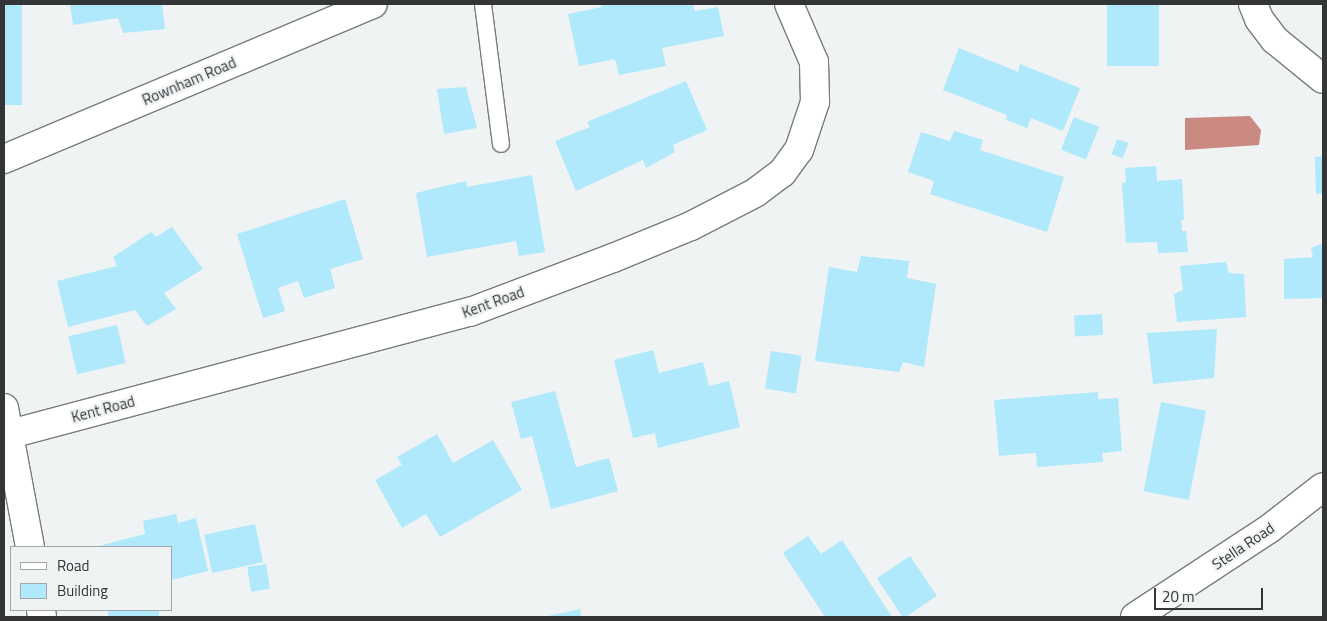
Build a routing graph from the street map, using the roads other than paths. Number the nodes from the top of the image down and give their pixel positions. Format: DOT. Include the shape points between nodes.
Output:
graph roads {
  1 [pos="373,4"];
  2 [pos="483,4"];
  3 [pos="789,4"];
  4 [pos="1253,4"];
  5 [pos="1323,78"];
  6 [pos="501,144"];
  7 [pos="4,159"];
  8 [pos="4,408"];
  9 [pos="10,434"];
  10 [pos="1323,487"];
  11 [pos="30,546"];
  12 [pos="1135,617"];
  1 -- 7 [label="street, Rownham Road"];
  2 -- 6 [label="lane"];
  3 -- 9 [label="street, Kent Road" via="814,62 815,102 799,150 782,173 755,193 691,226 470,312"];
  4 -- 5 [label="street" via="1259,19 1275,40"];
  8 -- 9 [label="street"];
  9 -- 11 [label="street"];
  10 -- 12 [label="street, Stella Road" via="1269,529"];
}
